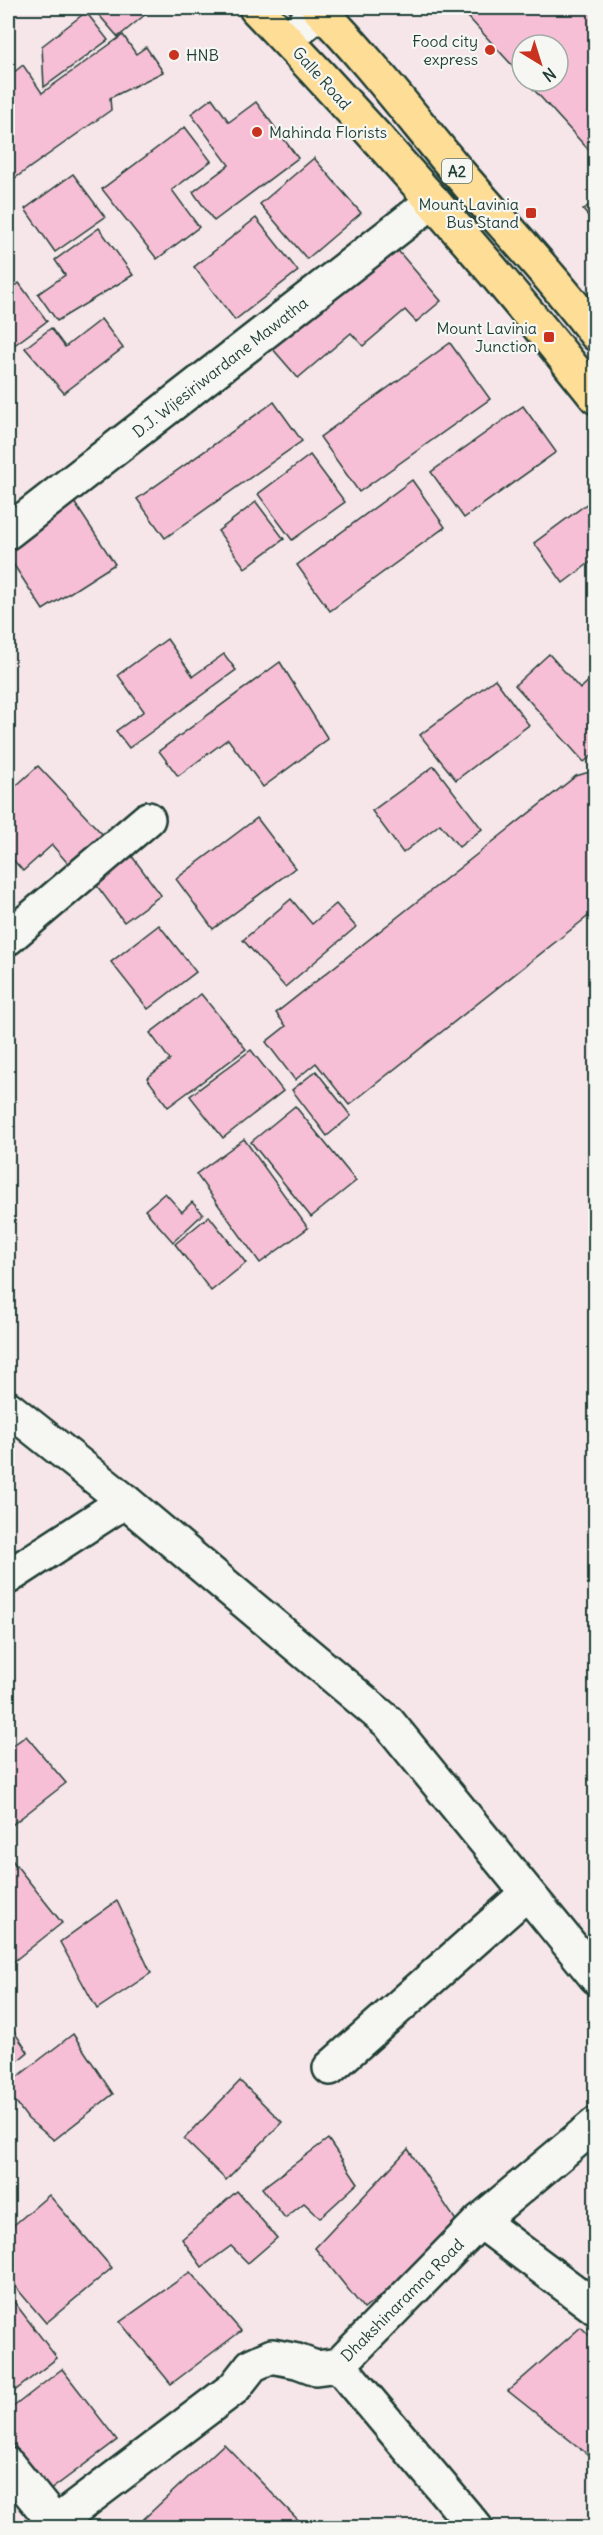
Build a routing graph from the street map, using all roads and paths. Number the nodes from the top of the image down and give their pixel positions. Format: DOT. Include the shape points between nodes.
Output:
graph roads {
  1 [pos="256,8"];
  2 [pos="321,8"];
  3 [pos="286,39"];
  4 [pos="433,201"];
  5 [pos="596,334"];
  6 [pos="596,398"];
  7 [pos="8,532"];
  8 [pos="148,819"];
  9 [pos="8,938"];
  10 [pos="8,1408"];
  11 [pos="125,1501"];
  12 [pos="8,1577"];
  13 [pos="526,1894"];
  14 [pos="596,1977"];
  15 [pos="330,2068"];
  16 [pos="596,2124"];
  17 [pos="480,2221"];
  18 [pos="596,2308"];
  19 [pos="339,2365"];
  20 [pos="8,2464"];
  21 [pos="52,2525"];
  22 [pos="472,2526"];
  1 -- 3 [label="highway, Galle Road / A2"];
  2 -- 3 [label="street"];
  2 -- 5 [label="highway, A2"];
  3 -- 4 [label="highway, Galle Road / A2"];
  4 -- 6 [label="highway, Galle Road / A2"];
  4 -- 7 [label="street, D.J. Wijesiriwardane Mawatha"];
  8 -- 9 [label="street"];
  10 -- 11 [label="street"];
  11 -- 12 [label="street"];
  11 -- 13 [label="street" via="388,1722"];
  13 -- 14 [label="street"];
  13 -- 15 [label="street"];
  16 -- 17 [label="street, Dhakshinaramna Road"];
  17 -- 18 [label="street"];
  17 -- 19 [label="street, Dhakshinaramna Road"];
  19 -- 21 [label="street, Dhakshinaramna Road" via="316,2368 272,2356 252,2365 234,2388"];
  19 -- 22 [label="street"];
  20 -- 21 [label="street"];
}
